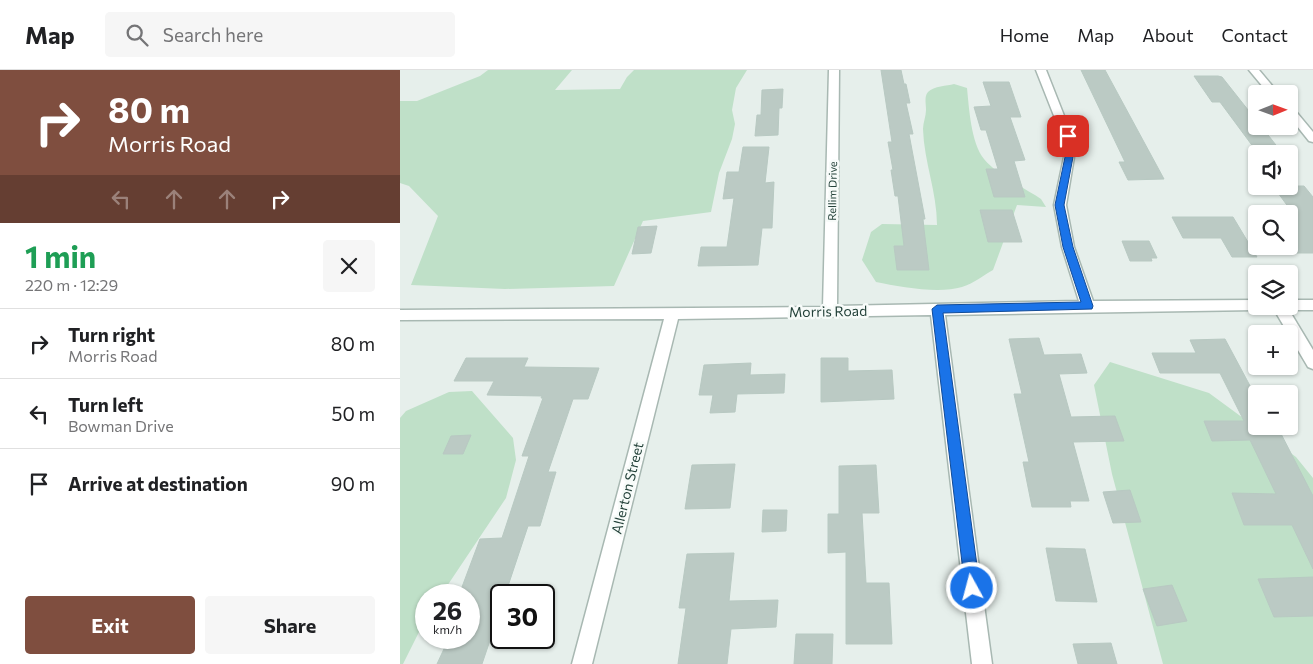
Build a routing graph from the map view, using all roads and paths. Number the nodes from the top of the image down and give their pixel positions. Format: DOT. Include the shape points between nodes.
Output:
graph roads {
  1 [pos="834,70"];
  2 [pos="1041,70"];
  3 [pos="1254,70"];
  4 [pos="1266,85"];
  5 [pos="1298,121"];
  6 [pos="1313,139"];
  7 [pos="1248,305"];
  8 [pos="1298,305"];
  9 [pos="1313,305"];
  10 [pos="1088,306"];
  11 [pos="937,309"];
  12 [pos="830,312"];
  13 [pos="672,313"];
  14 [pos="400,315"];
  15 [pos="1284,315"];
  16 [pos="1313,363"];
  17 [pos="582,664"];
  18 [pos="982,664"];
  1 -- 12 [label="street, Rellim Drive"];
  2 -- 10 [label="street" via="1068,136 1069,157 1060,205 1068,247"];
  3 -- 4 [label="street"];
  5 -- 6 [label="street"];
  7 -- 10 [label="street, Morris Road"];
  8 -- 9 [label="street"];
  10 -- 11 [label="street, Morris Road"];
  11 -- 12 [label="street, Morris Road"];
  11 -- 18 [label="street"];
  12 -- 13 [label="street, Morris Road"];
  13 -- 14 [label="street, Morris Road"];
  13 -- 17 [label="street, Allerton Street"];
  15 -- 16 [label="street"];
}
